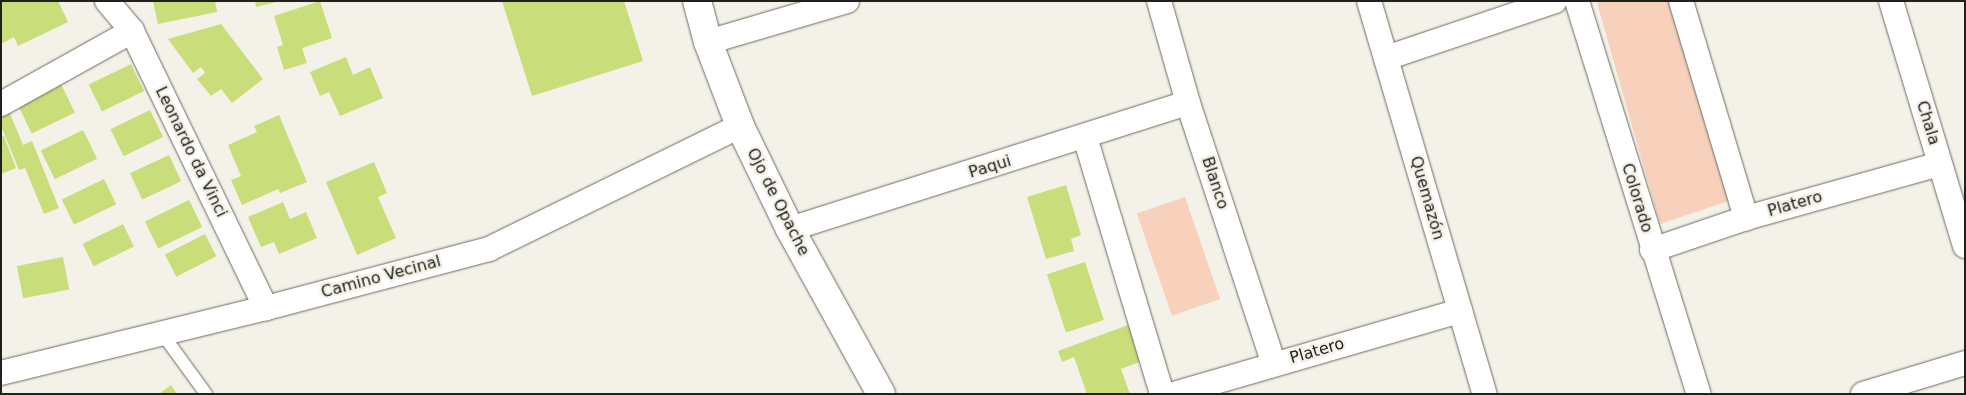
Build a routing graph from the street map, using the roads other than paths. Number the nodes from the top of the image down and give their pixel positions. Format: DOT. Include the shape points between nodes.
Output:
graph roads {
  1 [pos="107,1"];
  2 [pos="697,1"];
  3 [pos="848,1"];
  4 [pos="1159,1"];
  5 [pos="1369,1"];
  6 [pos="1555,1"];
  7 [pos="1577,1"];
  8 [pos="1681,1"];
  9 [pos="1891,1"];
  10 [pos="132,31"];
  11 [pos="708,42"];
  12 [pos="1386,58"];
  13 [pos="1188,103"];
  14 [pos="1,104"];
  15 [pos="740,126"];
  16 [pos="1085,137"];
  17 [pos="1940,164"];
  18 [pos="1746,218"];
  19 [pos="790,229"];
  20 [pos="1965,246"];
  21 [pos="1652,250"];
  22 [pos="266,308"];
  23 [pos="1460,311"];
  24 [pos="162,332"];
  25 [pos="1965,363"];
  26 [pos="1274,364"];
  27 [pos="1,373"];
  28 [pos="206,394"];
  29 [pos="882,394"];
  30 [pos="1162,394"];
  31 [pos="1174,394"];
  32 [pos="1485,394"];
  33 [pos="1699,394"];
  34 [pos="1863,394"];
  1 -- 10 [label="street, Leonardo da Vinci"];
  2 -- 11 [label="main road, Ojo de Opache"];
  3 -- 11 [label="street"];
  4 -- 13 [label="street, Blanco"];
  5 -- 12 [label="street, Quemazón"];
  6 -- 12 [label="street"];
  7 -- 21 [label="street, Colorado"];
  8 -- 18 [label="street"];
  9 -- 17 [label="street, Chala"];
  10 -- 14 [label="street"];
  10 -- 22 [label="street, Leonardo da Vinci"];
  11 -- 15 [label="main road, Ojo de Opache"];
  12 -- 23 [label="street, Quemazón"];
  13 -- 16 [label="street, Paqui"];
  13 -- 26 [label="street, Blanco"];
  15 -- 19 [label="main road, Ojo de Opache"];
  15 -- 22 [label="street, Camino Vecinal" via="489,249"];
  16 -- 19 [label="street, Paqui"];
  16 -- 30 [label="street"];
  17 -- 18 [label="street, Platero"];
  17 -- 20 [label="street, Chala"];
  18 -- 21 [label="street, Platero"];
  19 -- 29 [label="main road, Ojo de Opache"];
  21 -- 33 [label="street, Colorado"];
  22 -- 24 [label="street, Camino Vecinal"];
  23 -- 26 [label="street, Platero"];
  23 -- 32 [label="street, Quemazón"];
  24 -- 27 [label="street, Camino Vecinal"];
  24 -- 28 [label="lane"];
  25 -- 34 [label="street"];
  26 -- 31 [label="street, Platero"];
}
